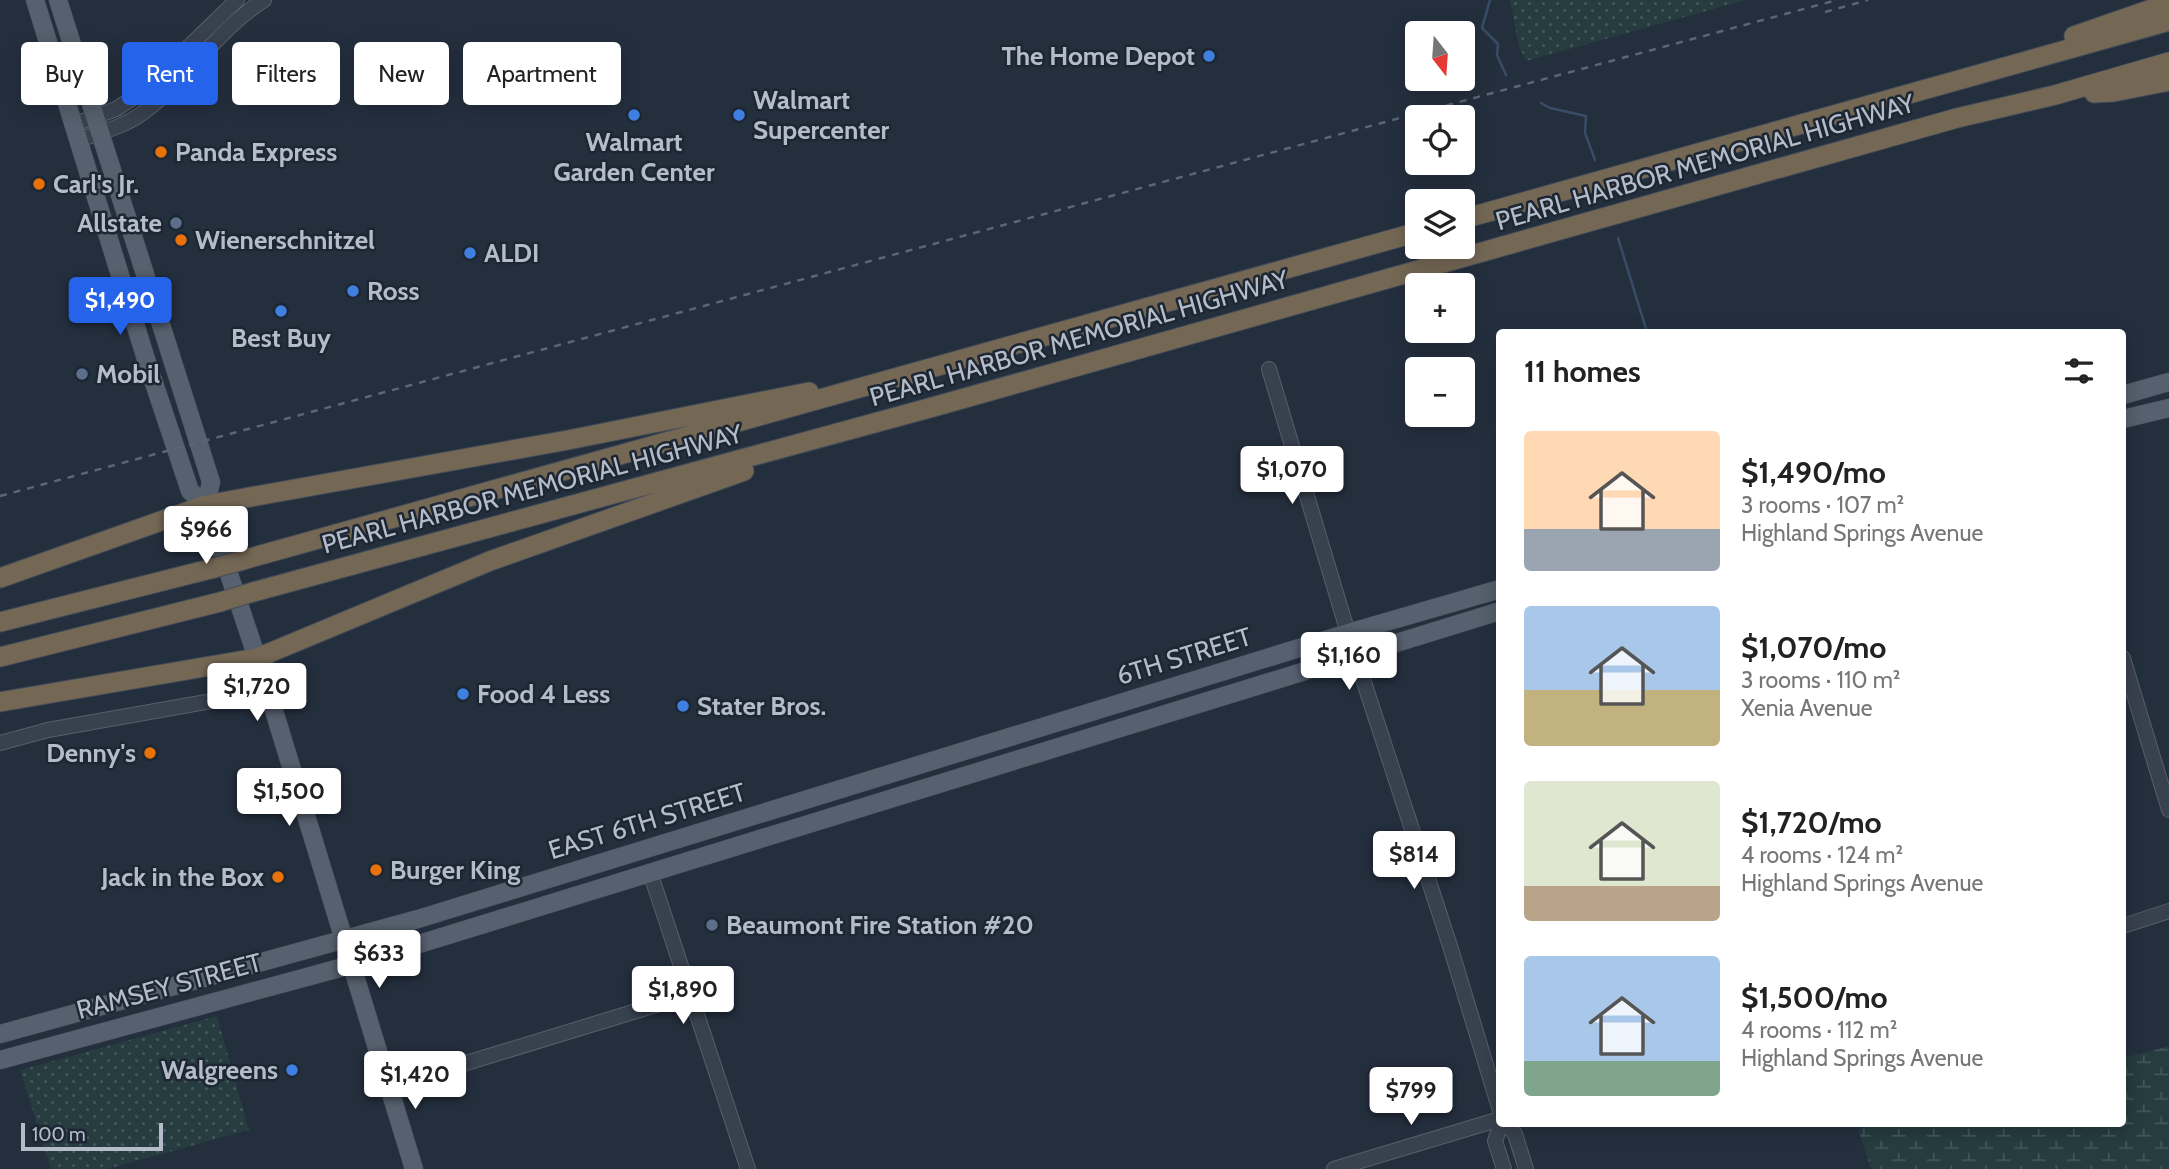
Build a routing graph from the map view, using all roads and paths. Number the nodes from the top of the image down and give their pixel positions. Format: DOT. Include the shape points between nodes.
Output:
graph roads {
  1 [pos="35,0"];
  2 [pos="58,0"];
  3 [pos="237,0"];
  4 [pos="264,0"];
  5 [pos="2169,3"];
  6 [pos="2169,21"];
  7 [pos="2169,62"];
  8 [pos="2169,81"];
  9 [pos="1919,90"];
  10 [pos="2054,95"];
  11 [pos="98,124"];
  12 [pos="77,132"];
  13 [pos="1475,216"];
  14 [pos="1405,236"];
  15 [pos="1269,369"];
  16 [pos="917,373"];
  17 [pos="2169,382"];
  18 [pos="2126,394"];
  19 [pos="933,407"];
  20 [pos="2169,408"];
  21 [pos="2126,418"];
  22 [pos="206,505"];
  23 [pos="0,578"];
  24 [pos="1496,590"];
  25 [pos="1496,612"];
  26 [pos="0,622"];
  27 [pos="1349,633"];
  28 [pos="1356,656"];
  29 [pos="0,657"];
  30 [pos="257,658"];
  31 [pos="2126,669"];
  32 [pos="268,691"];
  33 [pos="0,702"];
  34 [pos="0,743"];
  35 [pos="885,775"];
  36 [pos="889,798"];
  37 [pos="2169,810"];
  38 [pos="650,872"];
  39 [pos="509,891"];
  40 [pos="2169,911"];
  41 [pos="2126,925"];
  42 [pos="455,933"];
  43 [pos="344,940"];
  44 [pos="351,965"];
  45 [pos="692,994"];
  46 [pos="0,1034"];
  47 [pos="0,1060"];
  48 [pos="388,1087"];
  49 [pos="1496,1098"];
  50 [pos="1496,1122"];
  51 [pos="1498,1127"];
  52 [pos="1509,1127"];
  53 [pos="414,1169"];
  54 [pos="748,1169"];
  55 [pos="1334,1169"];
  56 [pos="1504,1169"];
  57 [pos="1526,1169"];
  1 -- 12 [label="main road"];
  2 -- 11 [label="main road"];
  3 -- 11 [label="street" via="142,92"];
  4 -- 11 [label="street" via="242,15 144,112 133,119"];
  5 -- 9 [label="highway"];
  6 -- 9 [label="highway, PEARL HARBOR MEMORIAL HIGHWAY"];
  7 -- 10 [label="highway, PEARL HARBOR MEMORIAL HIGHWAY"];
  8 -- 10 [label="highway" via="2113,92"];
  9 -- 13 [label="highway, PEARL HARBOR MEMORIAL HIGHWAY"];
  10 -- 19 [label="highway, PEARL HARBOR MEMORIAL HIGHWAY" via="1943,122"];
  11 -- 12 [label="street"];
  11 -- 22 [label="main road" via="211,482"];
  12 -- 22 [label="main road" via="190,491"];
  14 -- 16 [label="highway, PEARL HARBOR MEMORIAL HIGHWAY"];
  15 -- 27 [label="street"];
  16 -- 22 [label="highway"];
  16 -- 26 [label="highway, PEARL HARBOR MEMORIAL HIGHWAY, bridge" via="210,569"];
  17 -- 18 [label="main road"];
  19 -- 29 [label="highway, PEARL HARBOR MEMORIAL HIGHWAY, bridge" via="220,602"];
  19 -- 30 [label="highway" via="534,544"];
  20 -- 21 [label="main road"];
  22 -- 23 [label="highway"];
  22 -- 30 [label="main road"];
  24 -- 27 [label="main road, 6TH STREET"];
  25 -- 28 [label="main road, 6TH STREET"];
  27 -- 28 [label="street"];
  27 -- 35 [label="main road, 6TH STREET"];
  28 -- 36 [label="main road, 6TH STREET"];
  28 -- 49 [label="street"];
  30 -- 32 [label="main road" via="258,684"];
  30 -- 33 [label="highway"];
  31 -- 37 [label="street"];
  32 -- 34 [label="street" via="56,728"];
  32 -- 43 [label="main road"];
  35 -- 39 [label="main road, EAST 6TH STREET"];
  36 -- 38 [label="main road, EAST 6TH STREET"];
  38 -- 42 [label="main road, EAST 6TH STREET"];
  38 -- 45 [label="street"];
  39 -- 42 [label="main road" via="510,905 466,918"];
  39 -- 43 [label="main road, EAST 6TH STREET"];
  40 -- 41 [label="street"];
  42 -- 44 [label="main road, EAST 6TH STREET"];
  43 -- 44 [label="main road"];
  43 -- 46 [label="main road, RAMSEY STREET"];
  44 -- 47 [label="main road, RAMSEY STREET"];
  44 -- 48 [label="main road"];
  45 -- 48 [label="street"];
  45 -- 54 [label="street"];
  48 -- 53 [label="main road"];
  50 -- 55 [label="street"];
  51 -- 56 [label="street" via="1495,1141"];
  52 -- 57 [label="street"];
}
